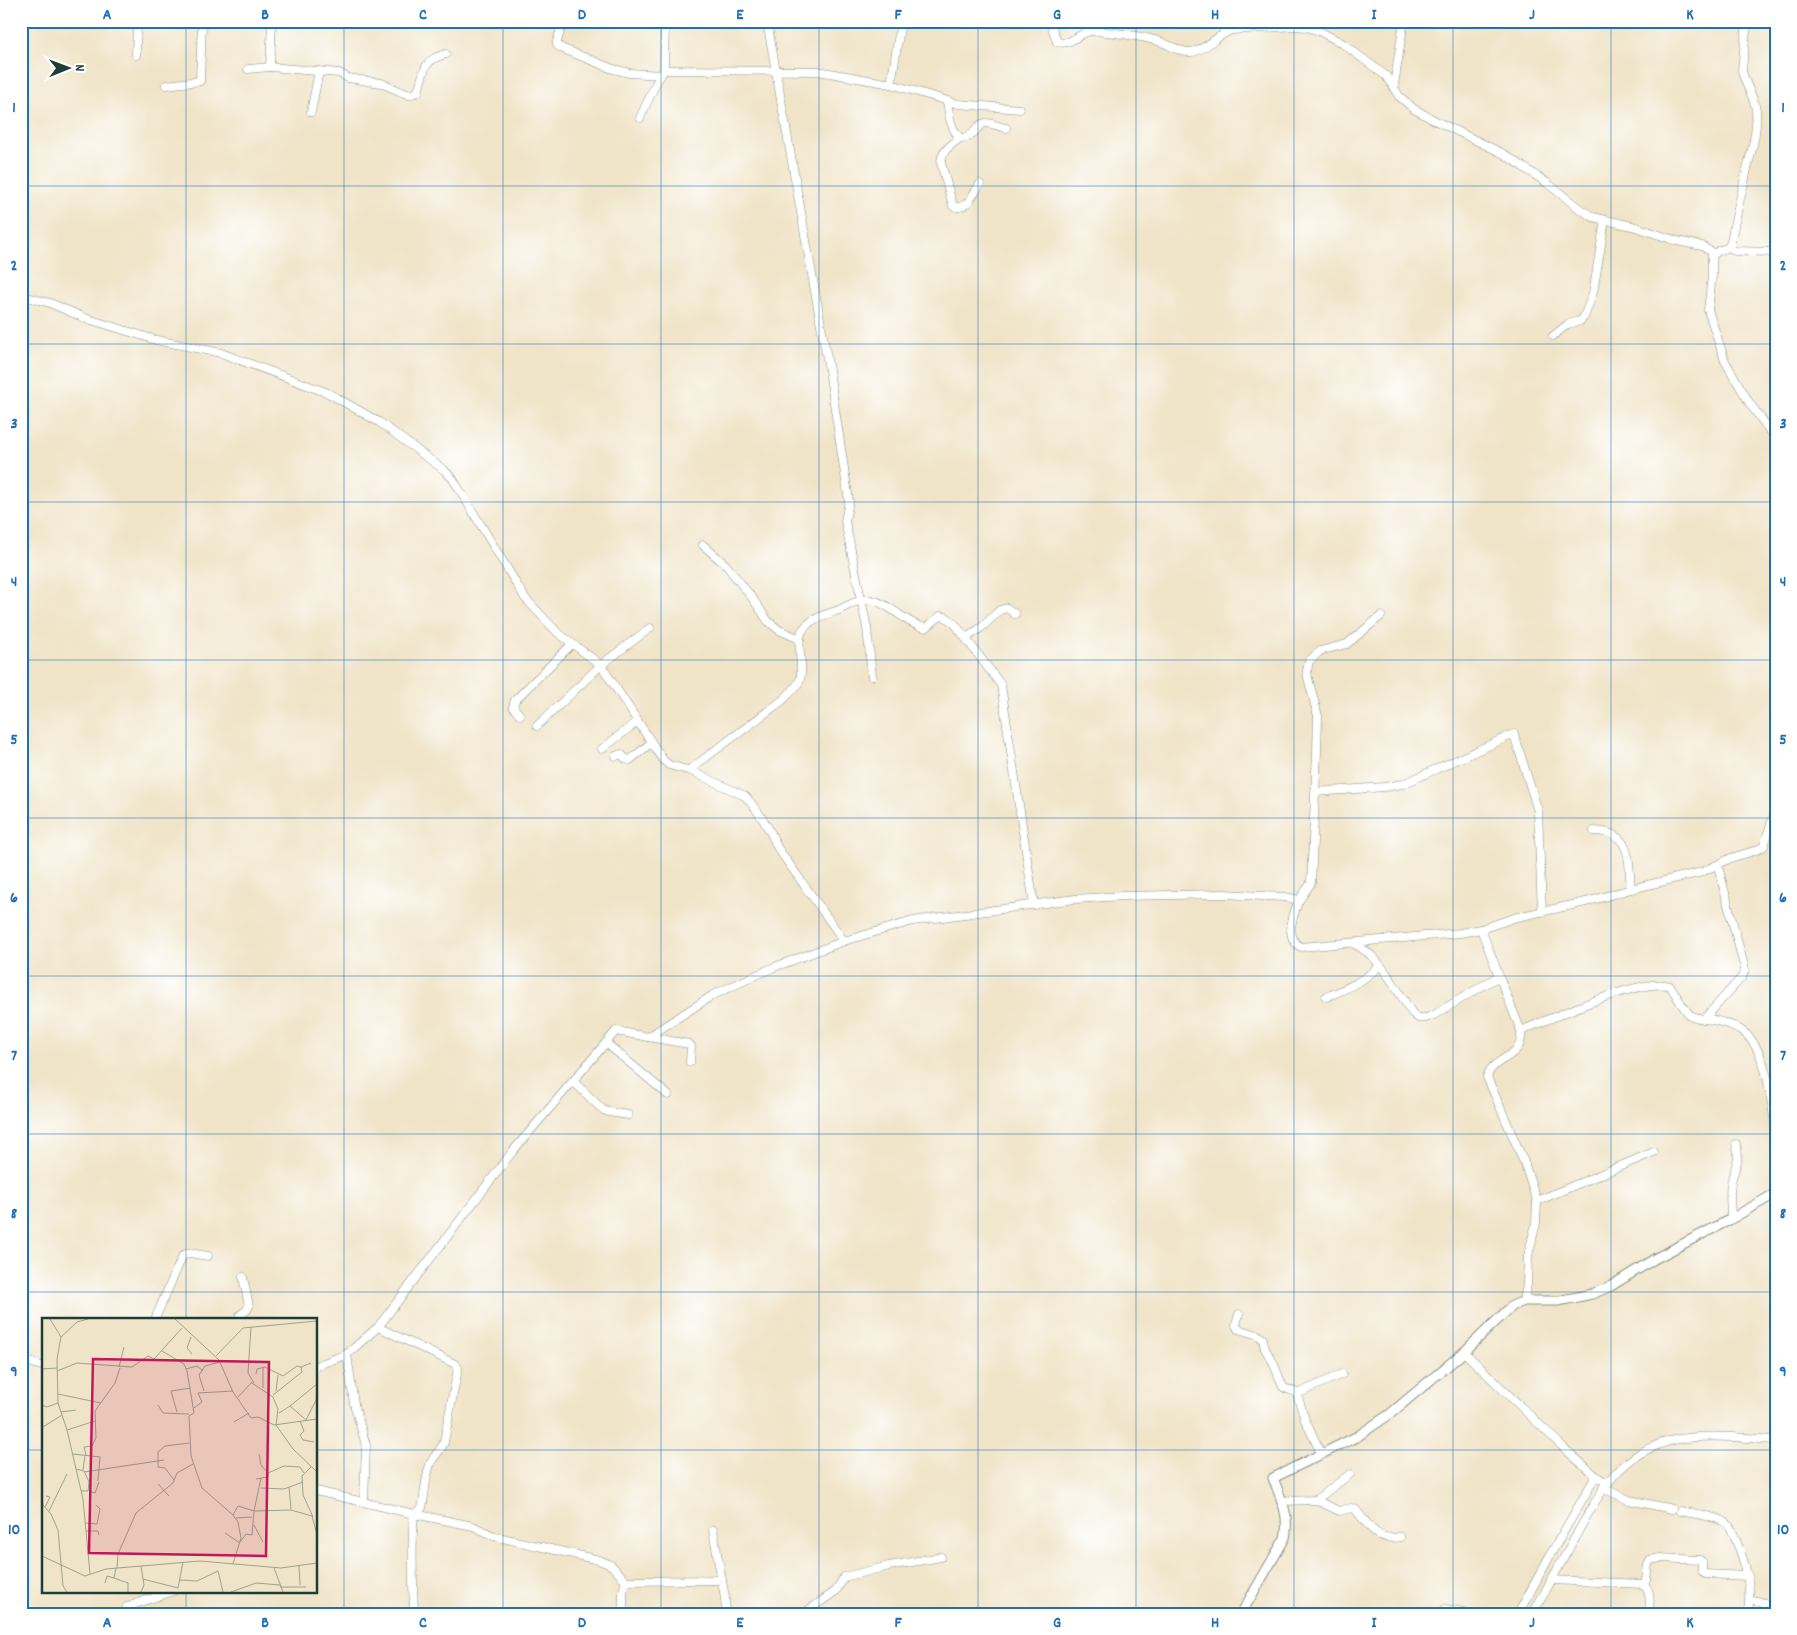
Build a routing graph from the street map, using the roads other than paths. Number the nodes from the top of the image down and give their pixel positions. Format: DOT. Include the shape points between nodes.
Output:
graph roads {
  1 [pos="137,21"];
  2 [pos="202,21"];
  3 [pos="272,21"];
  4 [pos="563,21"];
  5 [pos="665,21"];
  6 [pos="767,21"];
  7 [pos="901,21"];
  8 [pos="1050,21"];
  9 [pos="1220,21"];
  10 [pos="1404,21"];
  11 [pos="1748,21"];
  12 [pos="1225,32"];
  13 [pos="446,54"];
  14 [pos="136,55"];
  15 [pos="270,68"];
  16 [pos="248,69"];
  17 [pos="319,71"];
  18 [pos="775,71"];
  19 [pos="662,73"];
  20 [pos="891,84"];
  21 [pos="166,85"];
  22 [pos="1394,86"];
  23 [pos="946,101"];
  24 [pos="1020,109"];
  25 [pos="311,112"];
  26 [pos="640,118"];
  27 [pos="1006,128"];
  28 [pos="960,138"];
  29 [pos="980,184"];
  30 [pos="1605,220"];
  31 [pos="1729,247"];
  32 [pos="1776,252"];
  33 [pos="1713,253"];
  34 [pos="21,294"];
  35 [pos="1553,336"];
  36 [pos="1776,439"];
  37 [pos="703,545"];
  38 [pos="861,600"];
  39 [pos="1016,614"];
  40 [pos="1381,616"];
  41 [pos="650,628"];
  42 [pos="966,638"];
  43 [pos="800,639"];
  44 [pos="572,644"];
  45 [pos="601,665"];
  46 [pos="872,676"];
  47 [pos="520,715"];
  48 [pos="638,722"];
  49 [pos="537,726"];
  50 [pos="651,743"];
  51 [pos="602,749"];
  52 [pos="616,756"];
  53 [pos="688,770"];
  54 [pos="1316,792"];
  55 [pos="1776,808"];
  56 [pos="1594,831"];
  57 [pos="1718,866"];
  58 [pos="1631,889"];
  59 [pos="1298,902"];
  60 [pos="1034,904"];
  61 [pos="1542,912"];
  62 [pos="1481,929"];
  63 [pos="844,941"];
  64 [pos="1351,942"];
  65 [pos="1380,965"];
  66 [pos="1499,976"];
  67 [pos="1326,997"];
  68 [pos="1704,1019"];
  69 [pos="1521,1031"];
  70 [pos="648,1037"];
  71 [pos="606,1043"];
  72 [pos="690,1062"];
  73 [pos="574,1082"];
  74 [pos="668,1095"];
  75 [pos="628,1115"];
  76 [pos="1776,1131"];
  77 [pos="1736,1144"];
  78 [pos="1654,1152"];
  79 [pos="1776,1193"];
  80 [pos="1536,1201"];
  81 [pos="1731,1219"];
  82 [pos="208,1256"];
  83 [pos="243,1277"];
  84 [pos="1524,1300"];
  85 [pos="1239,1314"];
  86 [pos="155,1318"];
  87 [pos="241,1318"];
  88 [pos="378,1327"];
  89 [pos="1464,1352"];
  90 [pos="347,1354"];
  91 [pos="21,1360"];
  92 [pos="318,1365"];
  93 [pos="42,1366"];
  94 [pos="1342,1374"];
  95 [pos="1297,1394"];
  96 [pos="1776,1440"];
  97 [pos="1322,1455"];
  98 [pos="1350,1474"];
  99 [pos="1602,1481"];
  100 [pos="318,1491"];
  101 [pos="1316,1500"];
  102 [pos="364,1501"];
  103 [pos="1282,1501"];
  104 [pos="414,1514"];
  105 [pos="713,1530"];
  106 [pos="1400,1537"];
  107 [pos="941,1557"];
  108 [pos="1748,1576"];
  109 [pos="722,1580"];
  110 [pos="1551,1580"];
  111 [pos="626,1581"];
  112 [pos="1644,1584"];
  113 [pos="170,1592"];
  114 [pos="1750,1598"];
  115 [pos="1776,1606"];
  116 [pos="127,1607"];
  117 [pos="1445,1609"];
  118 [pos="414,1614"];
  119 [pos="623,1614"];
  120 [pos="726,1614"];
  121 [pos="803,1614"];
  122 [pos="1241,1614"];
  123 [pos="1476,1614"];
  124 [pos="1518,1614"];
  125 [pos="1533,1614"];
  126 [pos="1649,1614"];
  127 [pos="1748,1614"];
  1 -- 14 [label="street"];
  2 -- 21 [label="street" via="200,81"];
  3 -- 15 [label="street"];
  4 -- 19 [label="street" via="557,42 561,48 613,69 630,73"];
  5 -- 19 [label="street"];
  6 -- 18 [label="street"];
  7 -- 20 [label="street"];
  8 -- 12 [label="street" via="1057,42 1067,43 1089,31 1158,40 1192,52"];
  9 -- 12 [label="street"];
  10 -- 22 [label="street"];
  11 -- 31 [label="street" via="1742,70 1754,100 1755,126 1752,152"];
  12 -- 22 [label="street" via="1307,27 1342,43 1386,76"];
  13 -- 17 [label="street" via="426,64 418,92 413,95 381,83"];
  15 -- 16 [label="street"];
  15 -- 17 [label="street"];
  17 -- 25 [label="street"];
  18 -- 19 [label="street"];
  18 -- 20 [label="street" via="828,72"];
  18 -- 38 [label="street" via="829,370 849,501 846,521"];
  19 -- 26 [label="street"];
  20 -- 23 [label="street"];
  22 -- 30 [label="street" via="1399,96 1414,109 1504,154 1580,209"];
  23 -- 24 [label="street"];
  23 -- 28 [label="street" via="950,120"];
  27 -- 28 [label="street" via="986,123 967,138"];
  28 -- 29 [label="street" via="942,153 941,158 953,206 964,206"];
  30 -- 33 [label="street" via="1702,246"];
  30 -- 35 [label="street" via="1592,293 1584,317"];
  31 -- 32 [label="street" via="1735,251"];
  31 -- 33 [label="street"];
  33 -- 36 [label="street" via="1708,310 1711,321 1725,361 1750,404"];
  34 -- 44 [label="street" via="156,340 221,353 328,394 379,422 450,475 525,598 556,632"];
  37 -- 43 [label="street" via="726,565 768,621"];
  38 -- 42 [label="street" via="882,604 917,626 926,628 940,616 946,617"];
  38 -- 43 [label="street" via="809,623 803,628"];
  38 -- 46 [label="street"];
  39 -- 42 [label="street" via="1007,608 1000,610"];
  40 -- 54 [label="street" via="1347,644 1320,651 1309,660 1308,678 1318,716"];
  41 -- 45 [label="street"];
  42 -- 60 [label="street" via="1001,685"];
  43 -- 53 [label="street" via="801,672 796,686 783,700"];
  44 -- 45 [label="street"];
  44 -- 47 [label="street" via="515,700 513,707"];
  45 -- 48 [label="street"];
  45 -- 49 [label="street"];
  48 -- 50 [label="street"];
  48 -- 51 [label="street"];
  50 -- 52 [label="street" via="630,760 621,754"];
  50 -- 53 [label="street" via="669,765"];
  53 -- 63 [label="street" via="745,796"];
  54 -- 59 [label="street" via="1311,883"];
  54 -- 61 [label="street" via="1403,784 1514,734 1538,811"];
  55 -- 57 [label="street" via="1764,846"];
  56 -- 58 [label="street" via="1608,831 1623,842 1628,856"];
  57 -- 58 [label="street"];
  57 -- 68 [label="street" via="1745,970"];
  58 -- 61 [label="street"];
  59 -- 60 [label="street" via="1284,897 1222,894 1132,895"];
  59 -- 64 [label="street" via="1291,930 1294,944 1300,947"];
  60 -- 63 [label="street" via="913,921"];
  61 -- 62 [label="street"];
  62 -- 64 [label="street" via="1428,937"];
  62 -- 66 [label="street"];
  63 -- 70 [label="street" via="713,995"];
  64 -- 65 [label="street" via="1370,952"];
  65 -- 66 [label="street" via="1418,1018 1434,1015"];
  65 -- 67 [label="street" via="1362,980"];
  66 -- 69 [label="street"];
  68 -- 69 [label="street" via="1691,1015 1670,986 1656,984 1606,998"];
  68 -- 76 [label="street" via="1738,1028 1753,1044 1766,1070"];
  69 -- 80 [label="street" via="1521,1044 1493,1066 1486,1077 1524,1162"];
  70 -- 71 [label="street" via="617,1031"];
  70 -- 72 [label="street" via="689,1044 692,1052"];
  71 -- 73 [label="street"];
  71 -- 74 [label="street"];
  73 -- 75 [label="street" via="603,1110"];
  73 -- 88 [label="street" via="513,1151"];
  77 -- 81 [label="street" via="1738,1160 1731,1187"];
  78 -- 80 [label="street"];
  79 -- 81 [label="street"];
  80 -- 84 [label="street" via="1536,1223 1528,1256"];
  81 -- 84 [label="street" via="1592,1294 1558,1301"];
  82 -- 86 [label="street" via="184,1255"];
  83 -- 87 [label="street" via="249,1306"];
  84 -- 89 [label="street" via="1512,1306"];
  85 -- 95 [label="street" via="1238,1329 1258,1334 1263,1339 1283,1387"];
  88 -- 90 [label="street"];
  88 -- 104 [label="street" via="458,1368 444,1442 429,1466 422,1508"];
  89 -- 97 [label="street" via="1390,1414"];
  89 -- 99 [label="street"];
  90 -- 92 [label="street"];
  90 -- 102 [label="street" via="354,1404 366,1445"];
  91 -- 93 [label="street"];
  94 -- 95 [label="street"];
  95 -- 97 [label="street"];
  96 -- 99 [label="street" via="1714,1437 1674,1440 1638,1455"];
  97 -- 103 [label="street" via="1273,1478"];
  98 -- 101 [label="street"];
  99 -- 108 [label="street" via="1629,1500 1727,1523"];
  99 -- 110 [label="street"];
  99 -- 124 [label="street" via="1553,1550"];
  100 -- 102 [label="street"];
  101 -- 103 [label="street"];
  101 -- 106 [label="street" via="1339,1511 1354,1509 1379,1536 1386,1539"];
  102 -- 104 [label="street"];
  103 -- 122 [label="street" via="1288,1526 1285,1538"];
  104 -- 111 [label="street" via="473,1526 494,1536 599,1560 612,1565"];
  104 -- 118 [label="street"];
  105 -- 109 [label="street"];
  107 -- 121 [label="street" via="844,1577 836,1591"];
  108 -- 112 [label="street" via="1705,1574 1700,1560 1655,1558 1648,1564"];
  108 -- 114 [label="street"];
  109 -- 111 [label="street"];
  109 -- 120 [label="street"];
  110 -- 112 [label="street"];
  110 -- 125 [label="street"];
  111 -- 119 [label="street"];
  112 -- 126 [label="street" via="1649,1593"];
  113 -- 116 [label="street"];
  114 -- 115 [label="street"];
  114 -- 127 [label="street"];
  117 -- 123 [label="street"];
}
